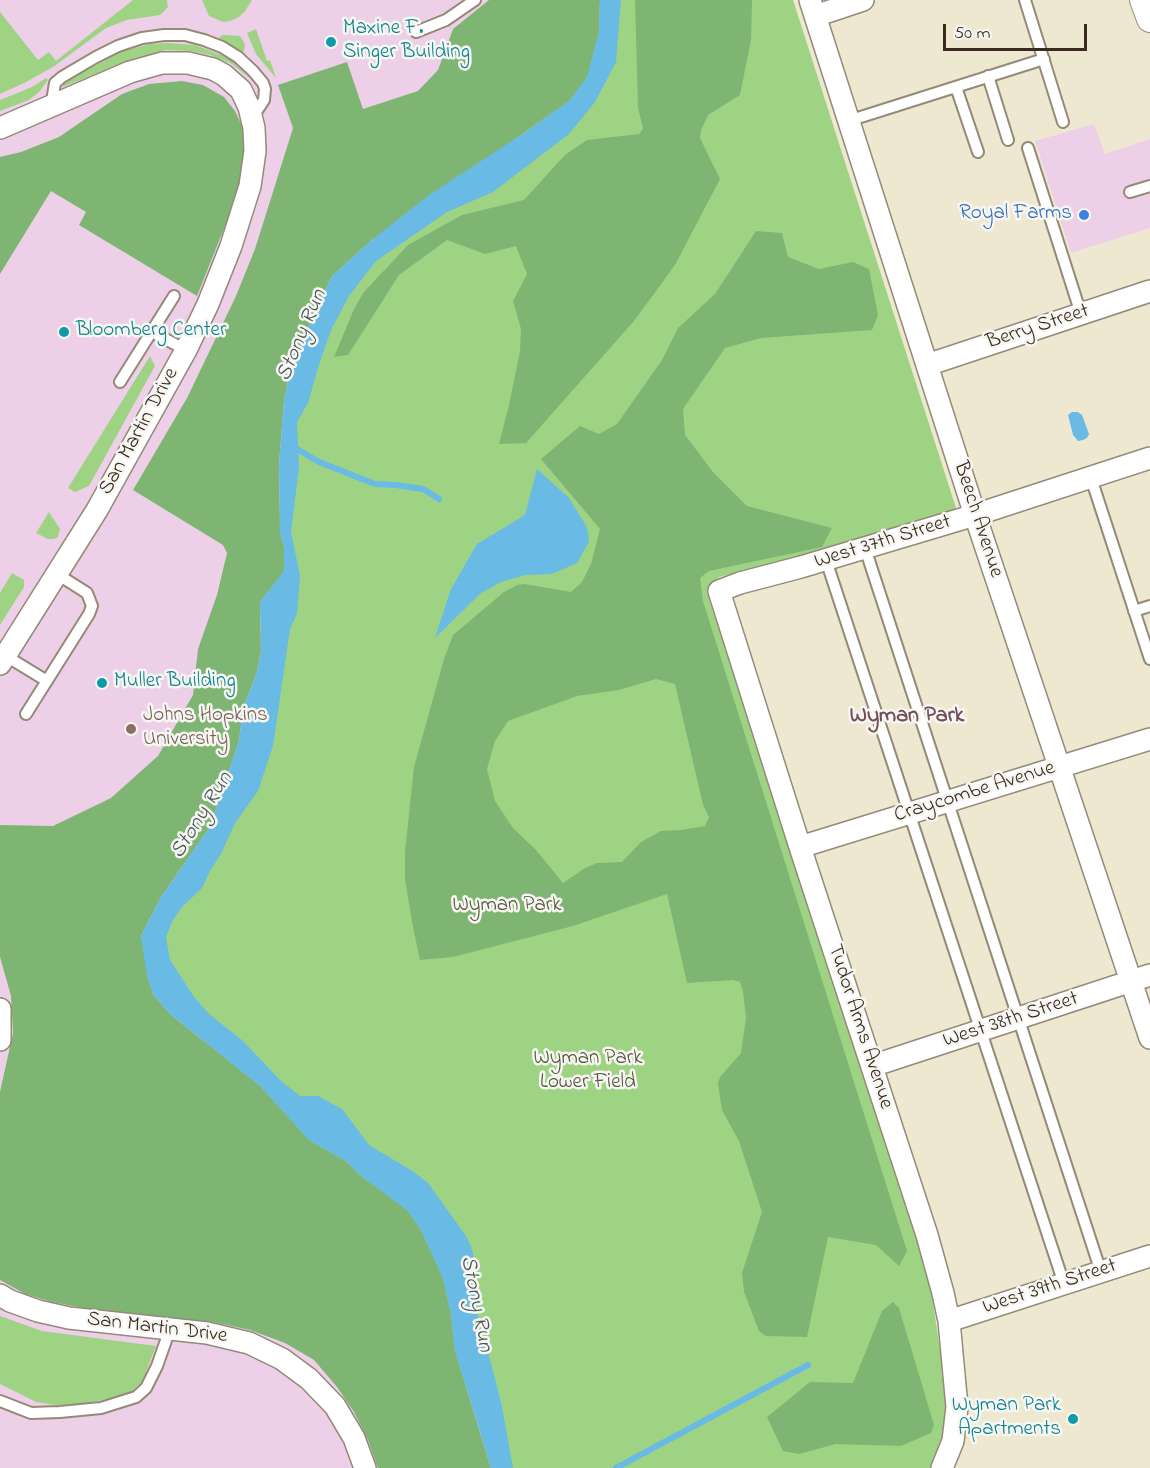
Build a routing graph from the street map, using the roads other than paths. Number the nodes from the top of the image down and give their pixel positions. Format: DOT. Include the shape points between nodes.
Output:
graph roads {
  1 [pos="476,0"];
  2 [pos="863,0"];
  3 [pos="1024,0"];
  4 [pos="1143,0"];
  5 [pos="812,8"];
  6 [pos="1150,19"];
  7 [pos="416,32"];
  8 [pos="1044,59"];
  9 [pos="988,76"];
  10 [pos="956,87"];
  11 [pos="51,106"];
  12 [pos="252,119"];
  13 [pos="848,121"];
  14 [pos="1064,122"];
  15 [pos="0,128"];
  16 [pos="1008,140"];
  17 [pos="1028,148"];
  18 [pos="978,152"];
  19 [pos="1150,186"];
  20 [pos="1130,192"];
  21 [pos="1150,291"];
  22 [pos="174,296"];
  23 [pos="1081,314"];
  24 [pos="152,332"];
  25 [pos="186,350"];
  26 [pos="927,365"];
  27 [pos="120,382"];
  28 [pos="1150,458"];
  29 [pos="1091,478"];
  30 [pos="975,515"];
  31 [pos="865,548"];
  32 [pos="826,560"];
  33 [pos="57,574"];
  34 [pos="719,591"];
  35 [pos="1150,606"];
  36 [pos="1134,611"];
  37 [pos="1150,659"];
  38 [pos="3,660"];
  39 [pos="47,681"];
  40 [pos="26,714"];
  41 [pos="1150,739"];
  42 [pos="1059,767"];
  43 [pos="949,801"];
  44 [pos="909,813"];
  45 [pos="800,848"];
  46 [pos="1141,978"];
  47 [pos="0,1009"];
  48 [pos="1019,1018"];
  49 [pos="980,1031"];
  50 [pos="1150,1038"];
  51 [pos="0,1040"];
  52 [pos="872,1066"];
  53 [pos="1150,1256"];
  54 [pos="1101,1272"];
  55 [pos="1064,1284"];
  56 [pos="0,1294"];
  57 [pos="949,1321"];
  58 [pos="170,1329"];
  59 [pos="0,1401"];
  60 [pos="365,1468"];
  61 [pos="942,1468"];
  1 -- 7 [label="lane" via="446,20"];
  2 -- 5 [label="street"];
  3 -- 8 [label="lane"];
  4 -- 6 [label="street"];
  5 -- 13 [label="street, Beech Avenue"];
  8 -- 9 [label="lane"];
  8 -- 14 [label="lane"];
  9 -- 10 [label="lane"];
  9 -- 16 [label="lane"];
  10 -- 13 [label="lane"];
  10 -- 18 [label="lane"];
  11 -- 12 [label="street, San Martin Drive" via="130,72 162,63 188,63 213,69 234,82 246,98"];
  11 -- 12 [label="lane" via="55,83 96,57 142,38 185,35 222,47 238,57 263,83 264,100"];
  11 -- 15 [label="street, San Martin Drive"];
  12 -- 25 [label="street, San Martin Drive" via="254,168 245,205 208,304"];
  13 -- 26 [label="street, Beech Avenue"];
  17 -- 23 [label="lane"];
  19 -- 20 [label="lane"];
  21 -- 23 [label="street, Berry Street"];
  22 -- 24 [label="lane"];
  23 -- 26 [label="street, Berry Street"];
  24 -- 25 [label="lane"];
  24 -- 27 [label="lane"];
  25 -- 33 [label="street, San Martin Drive"];
  26 -- 30 [label="street, Beech Avenue"];
  28 -- 29 [label="street, West 37th Street"];
  29 -- 30 [label="street, West 37th Street"];
  29 -- 36 [label="lane"];
  30 -- 31 [label="street, West 37th Street"];
  30 -- 42 [label="street, Beech Avenue"];
  31 -- 32 [label="street, West 37th Street"];
  31 -- 43 [label="lane"];
  32 -- 34 [label="street, West 37th Street"];
  32 -- 44 [label="lane"];
  33 -- 38 [label="street, San Martin Drive"];
  33 -- 39 [label="lane" via="87,593 92,606"];
  34 -- 45 [label="street, Tudor Arms Avenue"];
  35 -- 36 [label="lane"];
  36 -- 37 [label="lane"];
  38 -- 39 [label="lane"];
  39 -- 40 [label="lane"];
  41 -- 42 [label="street, Craycombe Avenue"];
  42 -- 43 [label="street, Craycombe Avenue"];
  42 -- 46 [label="street, Beech Avenue"];
  43 -- 44 [label="street, Craycombe Avenue"];
  43 -- 48 [label="lane"];
  44 -- 45 [label="street, Craycombe Avenue"];
  44 -- 49 [label="lane"];
  45 -- 52 [label="street, Tudor Arms Avenue"];
  46 -- 48 [label="street, West 38th Street"];
  46 -- 50 [label="street, Beech Avenue"];
  47 -- 51 [label="street"];
  48 -- 49 [label="street, West 38th Street"];
  48 -- 54 [label="lane"];
  49 -- 52 [label="street, West 38th Street"];
  49 -- 55 [label="lane"];
  52 -- 57 [label="street, Tudor Arms Avenue" via="927,1235"];
  53 -- 54 [label="street, West 39th Street"];
  54 -- 55 [label="street, West 39th Street"];
  55 -- 57 [label="street, West 39th Street"];
  56 -- 58 [label="street, San Martin Drive" via="38,1311 69,1318"];
  57 -- 61 [label="street, Tudor Arms Avenue" via="956,1428"];
  58 -- 59 [label="lane" via="157,1366 146,1388 136,1397 100,1408 32,1413"];
  58 -- 60 [label="street, San Martin Drive" via="249,1343 282,1359 335,1406 354,1438"];
}
